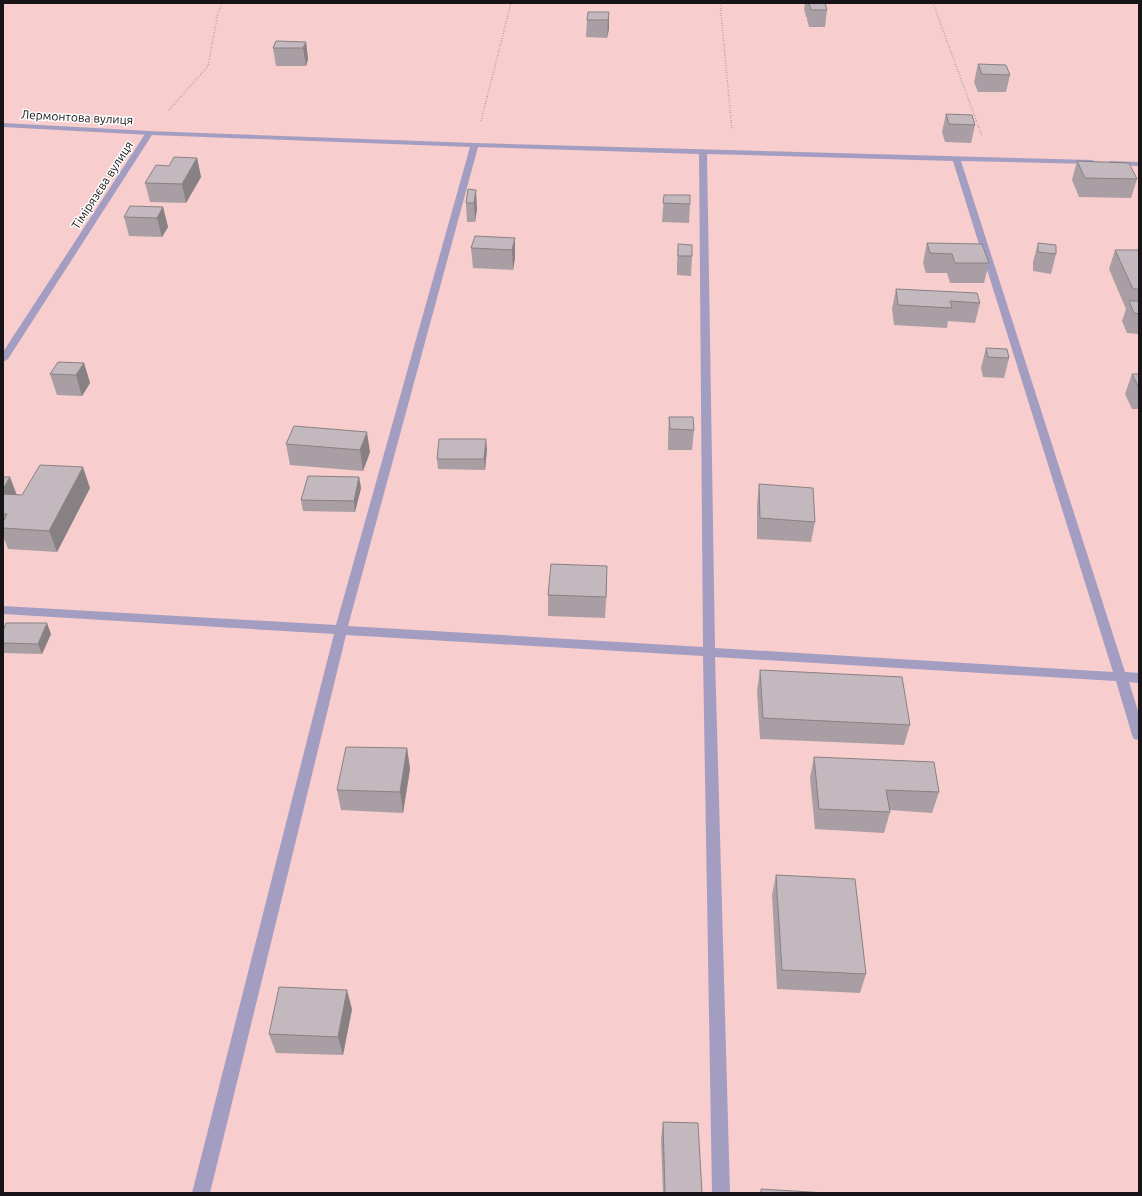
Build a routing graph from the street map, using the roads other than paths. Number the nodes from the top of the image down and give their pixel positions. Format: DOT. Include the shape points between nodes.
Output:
graph roads {
  1 [pos="3,125"];
  2 [pos="150,133"];
  3 [pos="475,145"];
  4 [pos="703,150"];
  5 [pos="956,158"];
  6 [pos="1139,164"];
  7 [pos="3,359"];
  8 [pos="3,610"];
  9 [pos="341,630"];
  10 [pos="709,652"];
  11 [pos="1121,677"];
  12 [pos="1139,678"];
  13 [pos="1139,735"];
  14 [pos="201,1193"];
  15 [pos="721,1193"];
  1 -- 2 [label="street, Лермонтова вулиця"];
  2 -- 3 [label="street, Лермонтова вулиця"];
  2 -- 7 [label="street, Тімірязєва вулиця"];
  3 -- 4 [label="street, Лермонтова вулиця"];
  3 -- 9 [label="street"];
  4 -- 5 [label="street, Лермонтова вулиця"];
  4 -- 10 [label="street"];
  5 -- 6 [label="street, Лермонтова вулиця"];
  5 -- 11 [label="street"];
  8 -- 9 [label="street"];
  9 -- 10 [label="street"];
  9 -- 14 [label="street"];
  10 -- 11 [label="street"];
  10 -- 15 [label="street"];
  11 -- 12 [label="street"];
  11 -- 13 [label="street"];
}
